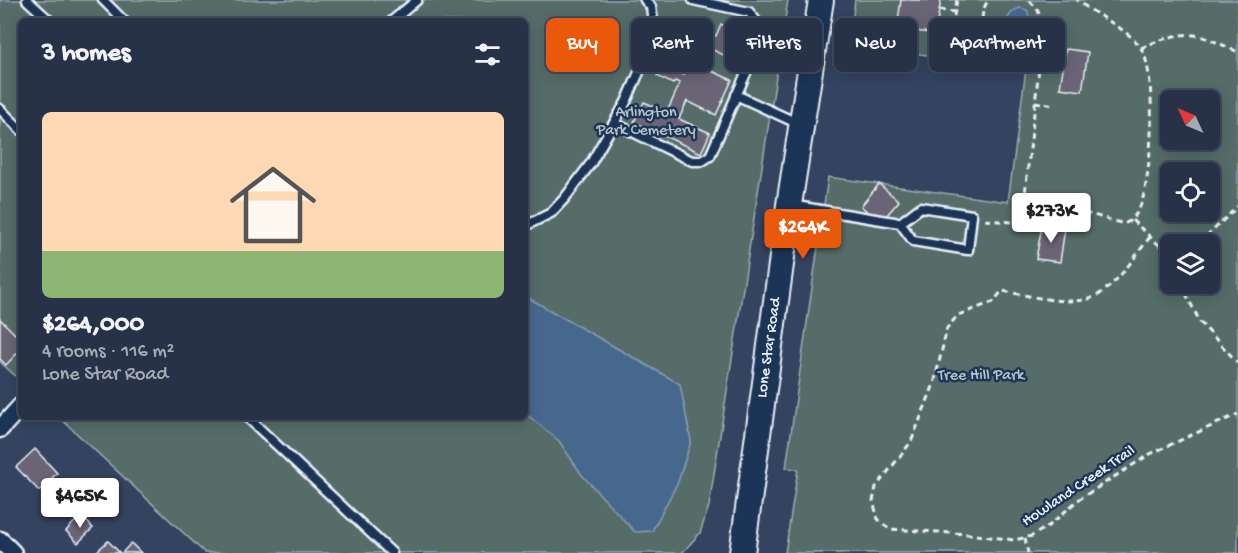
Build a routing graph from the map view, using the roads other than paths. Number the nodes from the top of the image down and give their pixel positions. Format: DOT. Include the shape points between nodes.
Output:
graph roads {
  1 [pos="27,0"];
  2 [pos="103,0"];
  3 [pos="417,0"];
  4 [pos="648,0"];
  5 [pos="693,0"];
  6 [pos="821,0"];
  7 [pos="47,18"];
  8 [pos="121,18"];
  9 [pos="396,18"];
  10 [pos="736,95"];
  11 [pos="0,110"];
  12 [pos="614,123"];
  13 [pos="802,125"];
  14 [pos="18,127"];
  15 [pos="789,205"];
  16 [pos="900,223"];
  17 [pos="528,224"];
  18 [pos="18,409"];
  19 [pos="250,420"];
  20 [pos="0,429"];
  21 [pos="0,540"];
  22 [pos="13,553"];
  23 [pos="392,553"];
  24 [pos="742,553"];
  1 -- 7 [label="lane"];
  2 -- 8 [label="lane"];
  3 -- 9 [label="lane"];
  4 -- 12 [label="lane" via="655,36"];
  5 -- 10 [label="lane" via="749,12 760,26 760,41"];
  6 -- 13 [label="street, Lone Star Road"];
  10 -- 12 [label="lane" via="710,156 702,161 692,161"];
  10 -- 13 [label="lane"];
  11 -- 14 [label="lane"];
  12 -- 17 [label="lane" via="565,198 551,213"];
  13 -- 15 [label="street, Lone Star Road"];
  15 -- 16 [label="lane"];
  15 -- 24 [label="street, Lone Star Road"];
  16 -- 16 [label="lane" via="913,241 968,250 972,214 921,207"];
  18 -- 20 [label="street"];
  19 -- 23 [label="lane"];
  21 -- 22 [label="street"];
}
